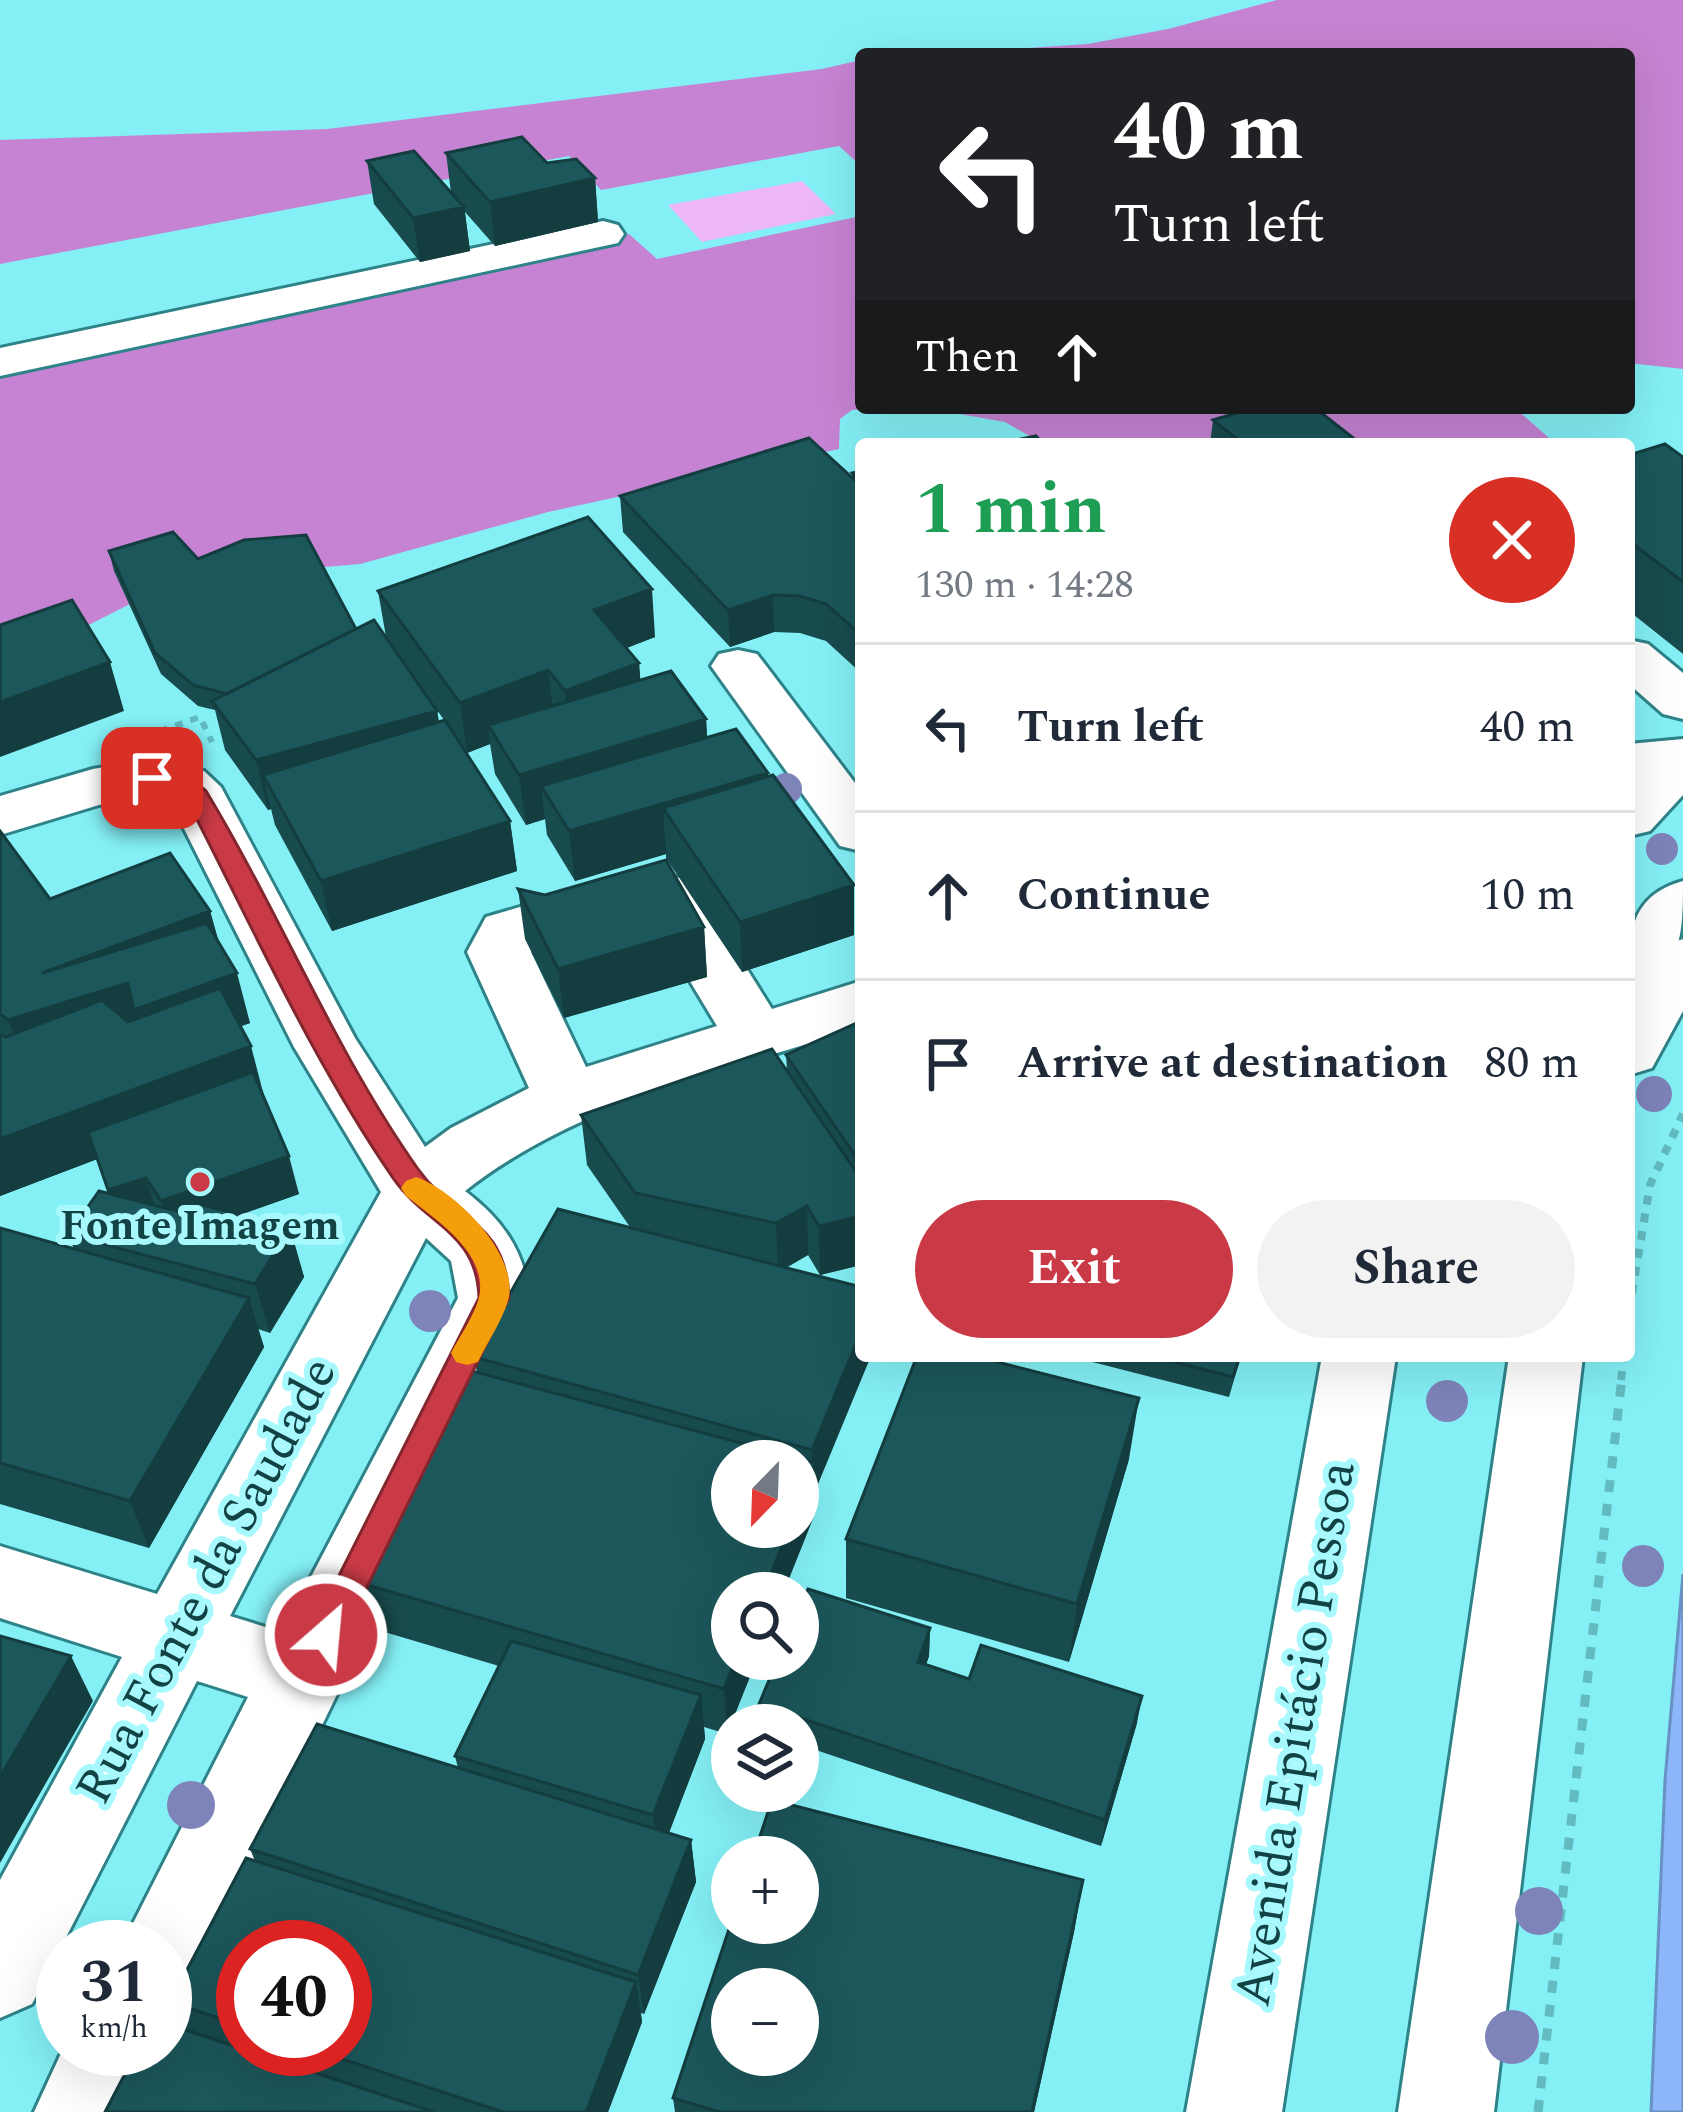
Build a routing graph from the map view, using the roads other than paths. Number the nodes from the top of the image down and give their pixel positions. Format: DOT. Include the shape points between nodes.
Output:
graph roads {
  1 [pos="603,234"];
  2 [pos="0,362"];
  3 [pos="1635,661"];
  4 [pos="738,666"];
  5 [pos="1683,703"];
  6 [pos="1683,759"];
  7 [pos="1635,762"];
  8 [pos="1635,811"];
  9 [pos="0,816"];
  10 [pos="855,824"];
  11 [pos="1683,902"];
  12 [pos="1683,961"];
  13 [pos="1635,962"];
  14 [pos="855,1006"];
  15 [pos="755,1036"];
  16 [pos="1635,1040"];
  17 [pos="567,1098"];
  18 [pos="417,1190"];
  19 [pos="1358,1362"];
  20 [pos="1545,1362"];
  21 [pos="0,1582"];
  22 [pos="177,1641"];
  23 [pos="305,1677"];
  24 [pos="180,1920"];
  25 [pos="0,1972"];
  26 [pos="100,2076"];
  27 [pos="82,2112"];
  28 [pos="1234,2112"];
  29 [pos="1446,2112"];
  1 -- 2 [label="main road"];
  3 -- 5 [label="main road"];
  4 -- 10 [label="main road"];
  6 -- 7 [label="main road"];
  6 -- 8 [label="main road"];
  9 -- 18 [label="main road" via="132,780 188,787 358,1105"];
  11 -- 13 [label="main road"];
  12 -- 16 [label="main road"];
  14 -- 15 [label="main road, Rua Fonte da Saudade"];
  15 -- 17 [label="main road, Rua Fonte da Saudade"];
  15 -- 17 [label="main road" via="669,895 642,892 519,927 499,952"];
  17 -- 18 [label="main road, Rua Fonte da Saudade" via="491,1136"];
  18 -- 22 [label="main road, Rua Fonte da Saudade"];
  18 -- 23 [label="main road" via="479,1245 493,1266 494,1298"];
  19 -- 28 [label="main road, Avenida Epitácio Pessoa"];
  20 -- 29 [label="main road"];
  21 -- 22 [label="main road"];
  22 -- 23 [label="main road"];
  22 -- 25 [label="main road, Rua Fonte da Saudade"];
  23 -- 24 [label="main road"];
  26 -- 27 [label="main road"];
}
